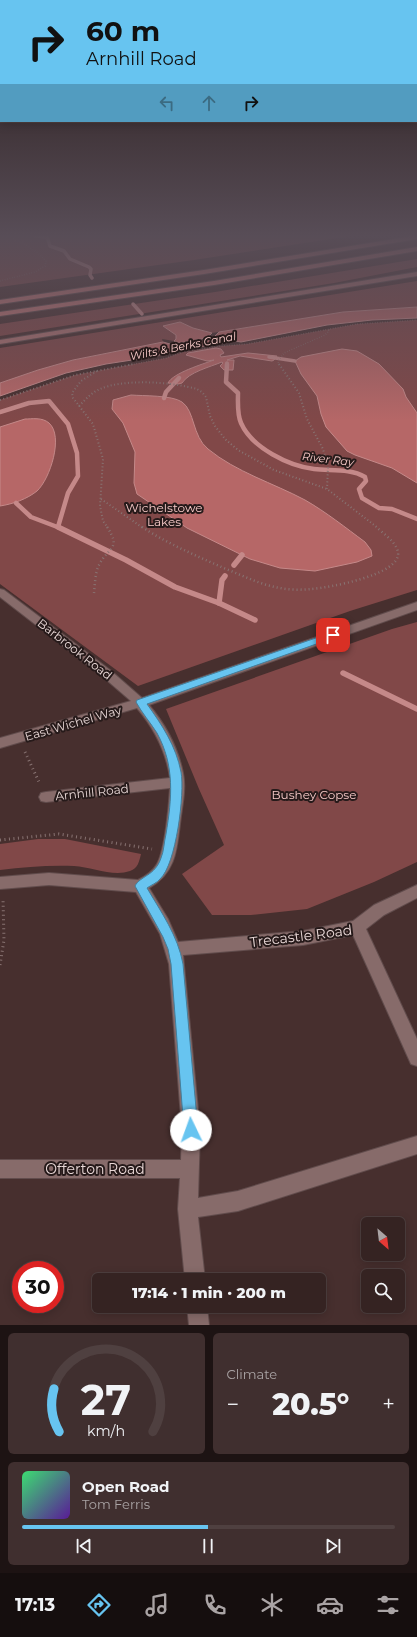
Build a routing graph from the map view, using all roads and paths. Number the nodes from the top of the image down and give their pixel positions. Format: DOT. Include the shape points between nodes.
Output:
graph roads {
  1 [pos="28,298"];
  2 [pos="112,298"];
  3 [pos="271,298"];
  4 [pos="0,302"];
  5 [pos="0,314"];
  6 [pos="417,320"];
  7 [pos="328,329"];
  8 [pos="0,342"];
  9 [pos="99,370"];
  10 [pos="0,400"];
  11 [pos="78,406"];
  12 [pos="327,490"];
  13 [pos="101,499"];
  14 [pos="94,593"];
  15 [pos="2,597"];
  16 [pos="417,606"];
  17 [pos="140,702"];
  18 [pos="18,739"];
  19 [pos="0,743"];
  20 [pos="177,782"];
  21 [pos="46,797"];
  22 [pos="0,840"];
  23 [pos="168,852"];
  24 [pos="2,882"];
  25 [pos="140,886"];
  26 [pos="417,891"];
  27 [pos="357,927"];
  28 [pos="174,949"];
  29 [pos="0,965"];
  30 [pos="417,1058"];
  31 [pos="417,1145"];
  32 [pos="0,1169"];
  33 [pos="189,1169"];
  34 [pos="188,1210"];
  35 [pos="194,1273"];
  36 [pos="198,1313"];
  37 [pos="200,1325"];
  1 -- 4 [label="highway"];
  2 -- 5 [label="highway"];
  3 -- 8 [label="main road"];
  6 -- 7 [label="path" via="376,322"];
  7 -- 9 [label="path" via="247,344 183,352 166,358"];
  7 -- 12 [label="path" via="329,331 319,338 294,348 278,361 298,393 307,419 323,449 328,467"];
  9 -- 10 [label="path" via="64,378"];
  9 -- 11 [label="path" via="81,381 72,393"];
  11 -- 12 [label="path" via="92,392 109,386 143,382 203,392 213,425 228,443 278,472"];
  11 -- 13 [label="path" via="93,424 103,459"];
  12 -- 13 [label="path" via="394,542 398,550 394,564 362,579 344,583 315,588 275,587 222,567 155,535"];
  13 -- 14 [label="path" via="103,521 114,537 114,542 100,565 95,578"];
  15 -- 17 [label="street, Barbrook Road" via="121,685"];
  16 -- 17 [label="street, East Wichel Way"];
  17 -- 18 [label="street, East Wichel Way"];
  17 -- 20 [label="street" via="153,718 167,745"];
  18 -- 19 [label="street, East Wichel Way"];
  18 -- 21 [label="path, Arnhill Road"];
  20 -- 21 [label="street, Arnhill Road"];
  20 -- 23 [label="street"];
  22 -- 23 [label="path" via="59,834"];
  23 -- 25 [label="street" via="164,867 157,876"];
  24 -- 25 [label="street" via="49,879"];
  24 -- 29 [label="path" via="4,940"];
  25 -- 28 [label="street"];
  26 -- 27 [label="street" via="379,910"];
  27 -- 28 [label="street, Trecastle Road" via="303,938"];
  27 -- 30 [label="street, Trecastle Road"];
  28 -- 33 [label="street" via="190,1099"];
  31 -- 34 [label="street" via="238,1201"];
  32 -- 33 [label="street, Offerton Road"];
  33 -- 34 [label="street"];
  34 -- 35 [label="street"];
  36 -- 37 [label="street"];
}
